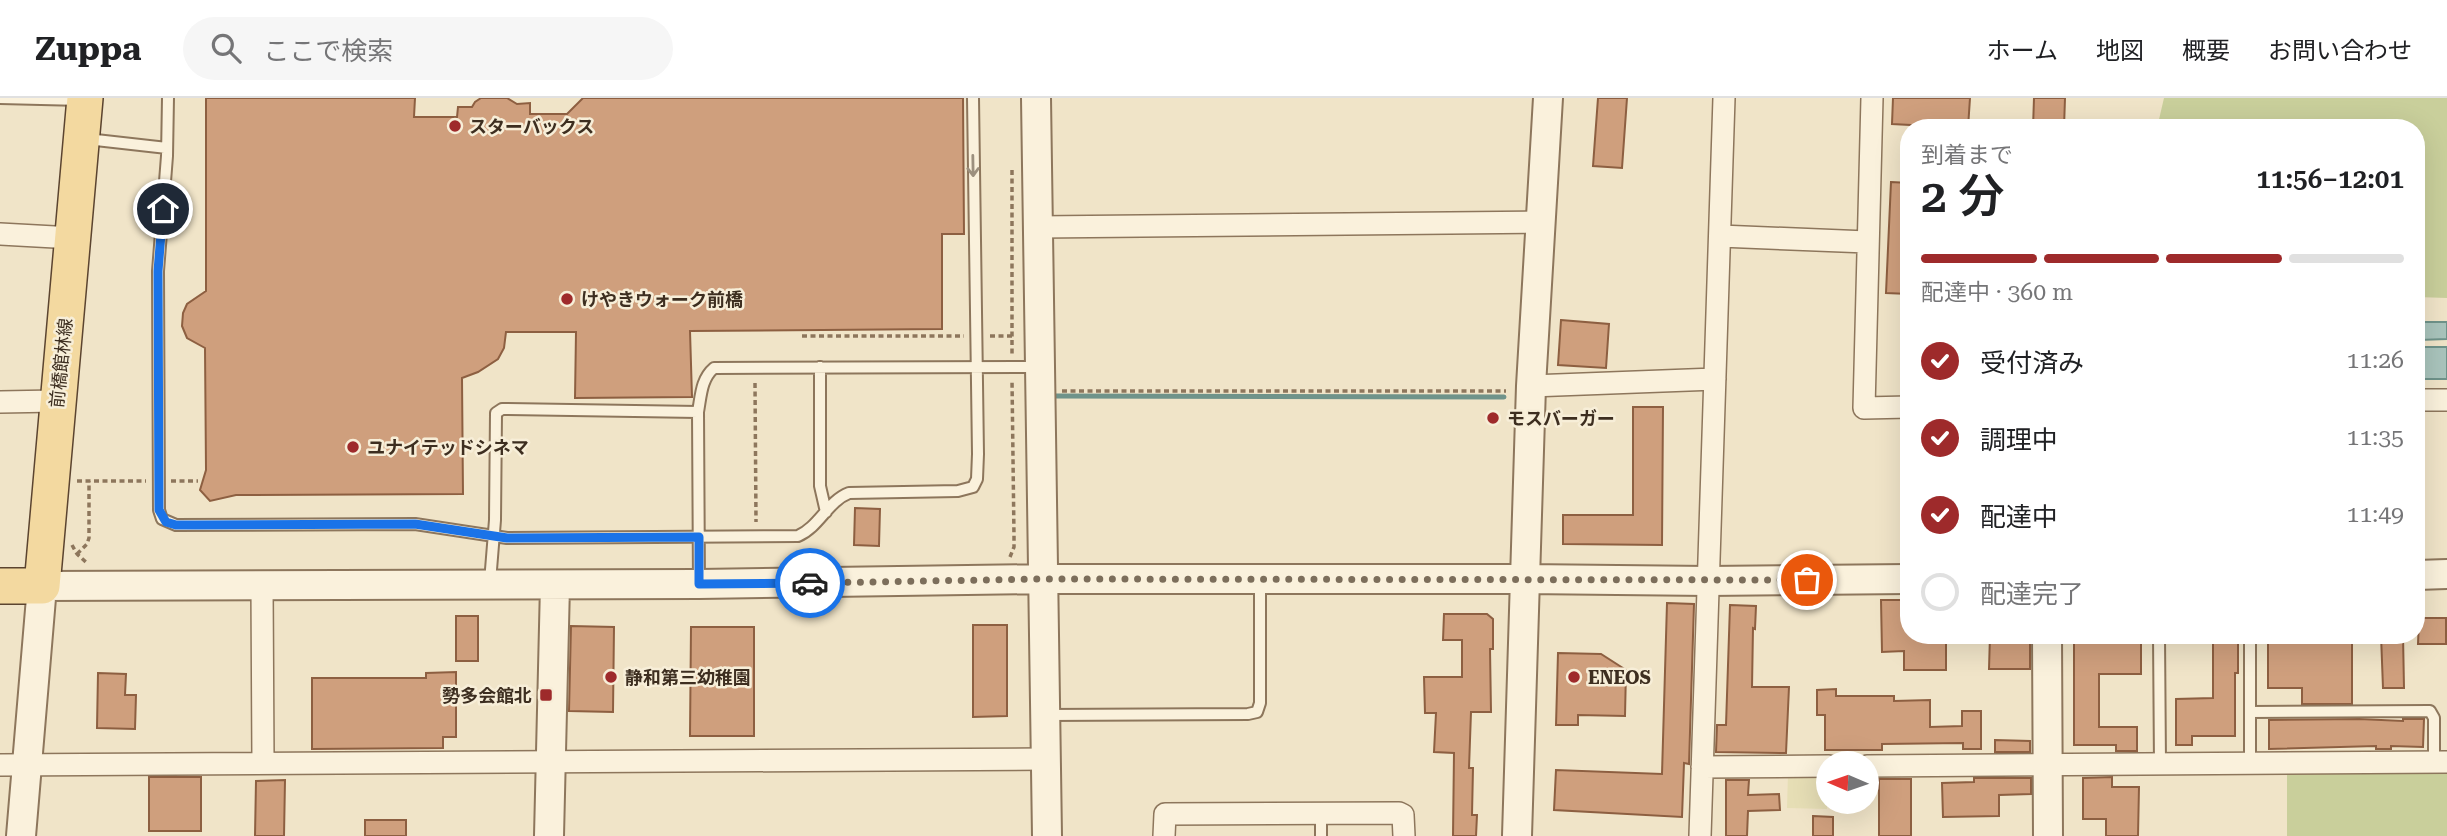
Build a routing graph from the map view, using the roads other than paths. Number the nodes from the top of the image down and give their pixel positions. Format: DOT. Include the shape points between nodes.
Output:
graph roads {
  1 [pos="0,98"];
  2 [pos="168,98"];
  3 [pos="973,98"];
  4 [pos="1036,98"];
  5 [pos="1548,98"];
  6 [pos="1724,98"];
  7 [pos="1872,98"];
  8 [pos="85,99"];
  9 [pos="81,138"];
  10 [pos="167,148"];
  11 [pos="1541,222"];
  12 [pos="1038,227"];
  13 [pos="0,234"];
  14 [pos="1720,236"];
  15 [pos="73,238"];
  16 [pos="1867,242"];
  17 [pos="820,367"];
  18 [pos="976,367"];
  19 [pos="1045,379"];
  20 [pos="1715,379"];
  21 [pos="1519,388"];
  22 [pos="2425,400"];
  23 [pos="2447,400"];
  24 [pos="56,401"];
  25 [pos="0,402"];
  26 [pos="1900,407"];
  27 [pos="698,412"];
  28 [pos="826,512"];
  29 [pos="494,536"];
  30 [pos="699,537"];
  31 [pos="2447,574"];
  32 [pos="2425,575"];
  33 [pos="1043,579"];
  34 [pos="1526,579"];
  35 [pos="1900,579"];
  36 [pos="1260,581"];
  37 [pos="1708,581"];
  38 [pos="699,584"];
  39 [pos="490,585"];
  40 [pos="555,585"];
  41 [pos="0,586"];
  42 [pos="42,586"];
  43 [pos="262,586"];
  44 [pos="2047,644"];
  45 [pos="2159,644"];
  46 [pos="2250,644"];
  47 [pos="2250,712"];
  48 [pos="1045,715"];
  49 [pos="1045,759"];
  50 [pos="550,761"];
  51 [pos="2440,762"];
  52 [pos="263,763"];
  53 [pos="2048,764"];
  54 [pos="2160,764"];
  55 [pos="2250,764"];
  56 [pos="14,765"];
  57 [pos="1880,765"];
  58 [pos="1816,766"];
  59 [pos="1702,767"];
  60 [pos="1321,813"];
  61 [pos="21,836"];
  62 [pos="549,836"];
  63 [pos="1046,836"];
  64 [pos="1164,836"];
  65 [pos="1321,836"];
  66 [pos="1404,836"];
  67 [pos="1517,836"];
  68 [pos="1700,836"];
  69 [pos="2048,836"];
  1 -- 8 [label="lane"];
  2 -- 10 [label="lane"];
  3 -- 18 [label="lane, one-way"];
  4 -- 12 [label="street"];
  5 -- 11 [label="street"];
  6 -- 14 [label="street"];
  7 -- 16 [label="street"];
  8 -- 9 [label="main road, 前橋館林線"];
  9 -- 10 [label="lane"];
  9 -- 15 [label="main road, 前橋館林線"];
  10 -- 29 [label="lane" via="158,271 162,519 176,525 415,524"];
  11 -- 12 [label="street"];
  11 -- 21 [label="street"];
  12 -- 19 [label="street"];
  13 -- 15 [label="street"];
  14 -- 16 [label="street"];
  14 -- 20 [label="street"];
  15 -- 24 [label="main road, 前橋館林線"];
  16 -- 26 [label="street" via="1864,408"];
  17 -- 18 [label="lane"];
  17 -- 27 [label="lane" via="711,369"];
  17 -- 28 [label="lane" via="820,486"];
  18 -- 19 [label="lane" via="1012,367"];
  18 -- 28 [label="lane" via="978,469 973,487 849,493"];
  19 -- 33 [label="street"];
  20 -- 21 [label="street"];
  20 -- 37 [label="street"];
  21 -- 34 [label="street"];
  22 -- 23 [label="street"];
  24 -- 25 [label="street"];
  24 -- 42 [label="main road, 前橋館林線"];
  27 -- 29 [label="lane" via="502,409 495,419"];
  27 -- 30 [label="lane"];
  28 -- 30 [label="lane" via="798,536"];
  29 -- 30 [label="lane"];
  29 -- 39 [label="lane"];
  30 -- 38 [label="lane"];
  31 -- 32 [label="street"];
  33 -- 36 [label="street"];
  33 -- 38 [label="street"];
  33 -- 48 [label="street"];
  34 -- 36 [label="street"];
  34 -- 37 [label="street"];
  34 -- 67 [label="street"];
  35 -- 37 [label="street"];
  36 -- 48 [label="lane" via="1257,712"];
  37 -- 59 [label="street"];
  38 -- 40 [label="street"];
  39 -- 40 [label="street"];
  39 -- 43 [label="street"];
  40 -- 50 [label="street"];
  41 -- 42 [label="main road"];
  42 -- 43 [label="street"];
  42 -- 56 [label="street"];
  43 -- 52 [label="street"];
  44 -- 53 [label="street"];
  45 -- 54 [label="lane"];
  46 -- 47 [label="lane"];
  47 -- 51 [label="lane" via="2430,711"];
  47 -- 55 [label="lane"];
  48 -- 49 [label="street"];
  49 -- 50 [label="street"];
  49 -- 63 [label="street"];
  50 -- 52 [label="street"];
  50 -- 62 [label="street"];
  51 -- 55 [label="street"];
  52 -- 56 [label="street"];
  53 -- 54 [label="street"];
  53 -- 57 [label="street"];
  53 -- 69 [label="street"];
  54 -- 55 [label="street"];
  56 -- 61 [label="street"];
  58 -- 59 [label="street"];
  59 -- 68 [label="street"];
  60 -- 64 [label="street" via="1165,814"];
  60 -- 65 [label="lane"];
  60 -- 66 [label="street" via="1399,813"];
}
